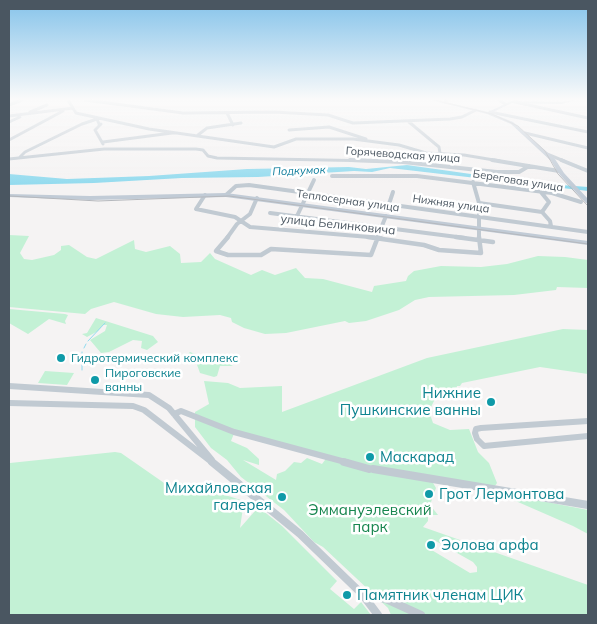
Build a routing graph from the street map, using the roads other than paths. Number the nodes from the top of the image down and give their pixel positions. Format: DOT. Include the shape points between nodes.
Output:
graph roads {
  1 [pos="29,129"];
  2 [pos="74,129"];
  3 [pos="96,129"];
  4 [pos="159,129"];
  5 [pos="205,129"];
  6 [pos="299,129"];
  7 [pos="340,129"];
  8 [pos="418,129"];
  9 [pos="520,129"];
  10 [pos="572,129"];
  11 [pos="289,130"];
  12 [pos="179,132"];
  13 [pos="588,132"];
  14 [pos="525,133"];
  15 [pos="198,135"];
  16 [pos="9,140"];
  17 [pos="372,141"];
  18 [pos="103,142"];
  19 [pos="274,146"];
  20 [pos="588,148"];
  21 [pos="104,149"];
  22 [pos="440,153"];
  23 [pos="547,154"];
  24 [pos="20,157"];
  25 [pos="262,158"];
  26 [pos="9,159"];
  27 [pos="529,166"];
  28 [pos="588,171"];
  29 [pos="558,172"];
  30 [pos="332,176"];
  31 [pos="314,180"];
  32 [pos="473,182"];
  33 [pos="540,191"];
  34 [pos="310,192"];
  35 [pos="393,192"];
  36 [pos="205,195"];
  37 [pos="226,195"];
  38 [pos="9,196"];
  39 [pos="257,198"];
  40 [pos="583,201"];
  41 [pos="389,204"];
  42 [pos="478,204"];
  43 [pos="303,205"];
  44 [pos="588,208"];
  45 [pos="542,212"];
  46 [pos="270,213"];
  47 [pos="297,216"];
  48 [pos="386,216"];
  49 [pos="479,217"];
  50 [pos="243,221"];
  51 [pos="551,226"];
  52 [pos="383,227"];
  53 [pos="479,228"];
  54 [pos="588,232"];
  55 [pos="378,238"];
  56 [pos="479,240"];
  57 [pos="493,242"];
  58 [pos="588,243"];
  59 [pos="9,386"];
  60 [pos="9,403"];
  61 [pos="174,414"];
  62 [pos="588,422"];
  63 [pos="588,436"];
  64 [pos="221,469"];
  65 [pos="588,505"];
  66 [pos="363,595"];
  67 [pos="378,615"];
  68 [pos="421,615"];
  1 -- 16 [label="street"];
  2 -- 24 [label="street"];
  3 -- 18 [label="street"];
  4 -- 12 [label="street"];
  5 -- 15 [label="street"];
  6 -- 11 [label="street"];
  7 -- 17 [label="street"];
  8 -- 22 [label="street" via="439,147"];
  9 -- 14 [label="main road"];
  10 -- 13 [label="street"];
  12 -- 15 [label="street"];
  12 -- 18 [label="street"];
  14 -- 20 [label="street"];
  14 -- 23 [label="main road"];
  15 -- 19 [label="street"];
  17 -- 19 [label="street" via="296,139"];
  17 -- 22 [label="street"];
  18 -- 21 [label="street"];
  19 -- 25 [label="street"];
  21 -- 24 [label="street, Горячеводская улица"];
  21 -- 25 [label="street, Горячеводская улица" via="196,149 217,158"];
  22 -- 27 [label="street"];
  23 -- 28 [label="street"];
  23 -- 29 [label="main road"];
  24 -- 26 [label="street, Горячеводская улица"];
  25 -- 27 [label="street, Горячеводская улица" via="403,162 497,172 519,172"];
  27 -- 29 [label="street"];
  29 -- 40 [label="main road"];
  30 -- 32 [label="street, Береговая улица" via="417,176"];
  31 -- 34 [label="street"];
  32 -- 33 [label="street, Береговая улица"];
  32 -- 42 [label="street"];
  33 -- 40 [label="street, Береговая улица"];
  33 -- 45 [label="street" via="549,202"];
  34 -- 37 [label="street, Нижняя улица" via="241,184"];
  34 -- 41 [label="street, Нижняя улица"];
  34 -- 43 [label="street"];
  35 -- 41 [label="street"];
  36 -- 37 [label="main road, Теплосерная улица"];
  36 -- 38 [label="main road, Теплосерная улица"];
  36 -- 50 [label="street, улица Белинковича" via="196,209"];
  37 -- 39 [label="main road, Теплосерная улица"];
  39 -- 43 [label="main road, Теплосерная улица"];
  39 -- 50 [label="street"];
  40 -- 44 [label="main road"];
  41 -- 49 [label="street, Нижняя улица"];
  42 -- 45 [label="street"];
  42 -- 49 [label="street"];
  43 -- 47 [label="street"];
  43 -- 48 [label="main road, Теплосерная улица"];
  45 -- 51 [label="street"];
  46 -- 47 [label="street"];
  47 -- 52 [label="street"];
  48 -- 52 [label="street"];
  48 -- 53 [label="main road, Теплосерная улица"];
  49 -- 51 [label="street, Нижняя улица"];
  49 -- 53 [label="street"];
  50 -- 55 [label="street, улица Белинковича" via="250,227"];
  50 -- 55 [label="street" via="216,251 228,255 260,255 270,249 372,256"];
  51 -- 54 [label="street, Нижняя улица"];
  52 -- 55 [label="street"];
  52 -- 56 [label="street"];
  53 -- 56 [label="street"];
  53 -- 58 [label="main road, Теплосерная улица"];
  55 -- 56 [label="street, улица Белинковича" via="439,250 482,252"];
  56 -- 57 [label="street"];
  59 -- 61 [label="street" via="140,394 159,401"];
  60 -- 64 [label="street" via="133,406 180,435"];
  61 -- 64 [label="street"];
  61 -- 65 [label="street" via="181,411 234,432 371,469"];
  62 -- 63 [label="street" via="481,428 475,433 484,446"];
  64 -- 66 [label="street" via="262,500"];
  66 -- 67 [label="street"];
  66 -- 68 [label="street" via="386,598"];
}
